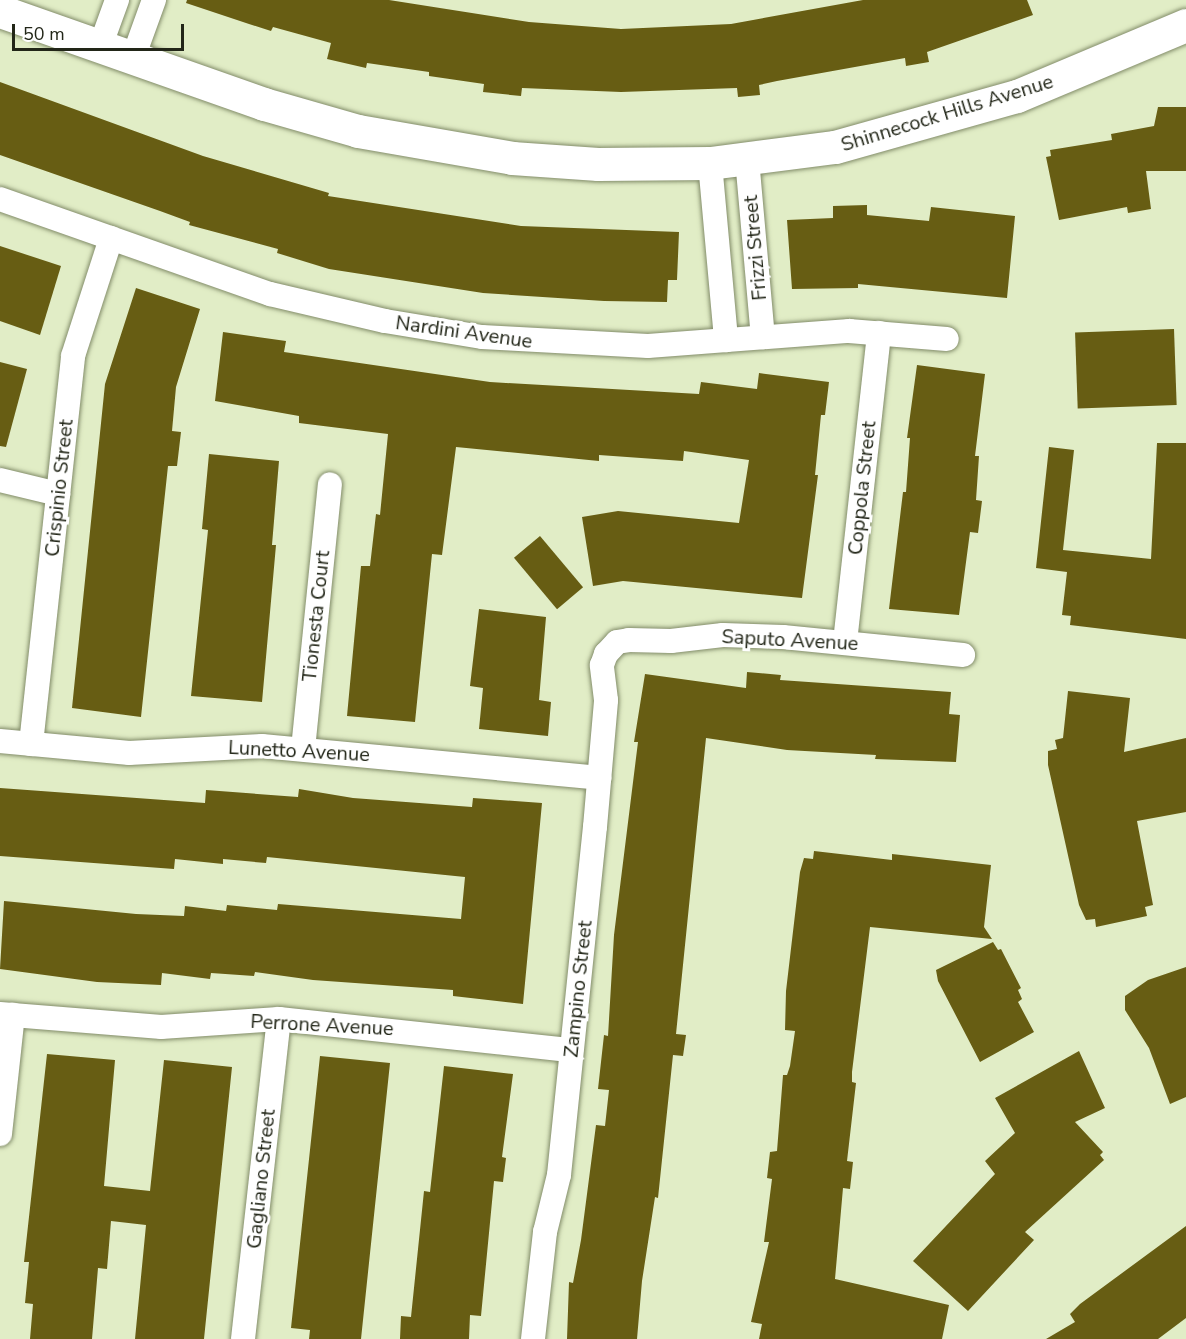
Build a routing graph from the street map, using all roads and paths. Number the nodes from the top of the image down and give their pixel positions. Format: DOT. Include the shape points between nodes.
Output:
graph roads {
  1 [pos="117,0"];
  2 [pos="154,0"];
  3 [pos="0,11"];
  4 [pos="1186,25"];
  5 [pos="100,47"];
  6 [pos="133,58"];
  7 [pos="747,159"];
  8 [pos="710,163"];
  9 [pos="0,199"];
  10 [pos="111,238"];
  11 [pos="879,333"];
  12 [pos="763,337"];
  13 [pos="947,339"];
  14 [pos="726,340"];
  15 [pos="0,480"];
  16 [pos="330,484"];
  17 [pos="58,494"];
  18 [pos="618,642"];
  19 [pos="846,642"];
  20 [pos="963,655"];
  21 [pos="0,741"];
  22 [pos="31,744"];
  23 [pos="303,749"];
  24 [pos="599,778"];
  25 [pos="7,1014"];
  26 [pos="279,1019"];
  27 [pos="572,1050"];
  28 [pos="0,1134"];
  29 [pos="243,1339"];
  30 [pos="533,1339"];
  1 -- 5 [label="street"];
  2 -- 6 [label="street"];
  3 -- 5 [label="street, Shinnecock Hills Avenue"];
  4 -- 7 [label="street, Shinnecock Hills Avenue" via="1087,69 944,118 835,147"];
  5 -- 6 [label="street, Shinnecock Hills Avenue"];
  6 -- 8 [label="street, Shinnecock Hills Avenue" via="310,119 410,143 553,161"];
  7 -- 8 [label="street, Shinnecock Hills Avenue"];
  7 -- 12 [label="street, Frizzi Street"];
  8 -- 14 [label="street, Frizzi Street"];
  9 -- 10 [label="street, Nardini Avenue"];
  10 -- 14 [label="street, Nardini Avenue" via="270,294 385,321 526,342 648,346"];
  10 -- 17 [label="street, Crispinio Street" via="73,356"];
  11 -- 12 [label="street, Nardini Avenue"];
  11 -- 13 [label="street, Nardini Avenue"];
  11 -- 19 [label="street, Coppola Street"];
  12 -- 14 [label="street, Nardini Avenue"];
  15 -- 17 [label="street"];
  16 -- 23 [label="street, Tionesta Court"];
  17 -- 22 [label="street, Crispinio Street"];
  18 -- 19 [label="street, Saputo Avenue" via="723,635"];
  18 -- 24 [label="street, Zampino Street" via="602,665 606,700"];
  19 -- 20 [label="street, Saputo Avenue"];
  21 -- 22 [label="street, Lunetto Avenue"];
  22 -- 23 [label="street, Lunetto Avenue" via="129,753 262,746"];
  23 -- 24 [label="street, Lunetto Avenue"];
  24 -- 27 [label="street, Zampino Street"];
  25 -- 26 [label="street, Perrone Avenue" via="160,1027"];
  25 -- 28 [label="street"];
  26 -- 27 [label="street, Perrone Avenue"];
  26 -- 29 [label="street, Gagliano Street"];
  27 -- 30 [label="street, Zampino Street" via="559,1175 546,1232"];
}
